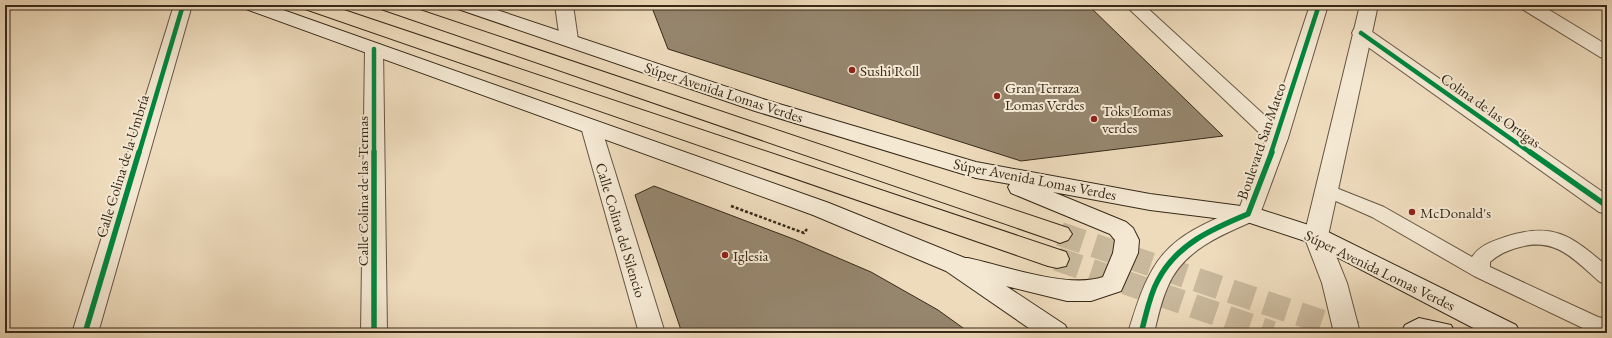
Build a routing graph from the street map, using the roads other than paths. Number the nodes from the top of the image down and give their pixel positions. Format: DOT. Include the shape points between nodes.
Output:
graph roads {
  1 [pos="183,5"];
  2 [pos="252,5"];
  3 [pos="311,5"];
  4 [pos="387,5"];
  5 [pos="464,5"];
  6 [pos="564,5"];
  7 [pos="1134,5"];
  8 [pos="1319,5"];
  9 [pos="1369,5"];
  10 [pos="1528,5"];
  11 [pos="1361,33"];
  12 [pos="569,40"];
  13 [pos="374,49"];
  14 [pos="1607,53"];
  15 [pos="591,127"];
  16 [pos="1276,138"];
  17 [pos="976,170"];
  18 [pos="1326,190"];
  19 [pos="1607,206"];
  20 [pos="1248,214"];
  21 [pos="1060,234"];
  22 [pos="1316,236"];
  23 [pos="1057,259"];
  24 [pos="955,264"];
  25 [pos="1481,271"];
  26 [pos="1607,277"];
  27 [pos="1607,327"];
  28 [pos="85,333"];
  29 [pos="374,333"];
  30 [pos="652,333"];
  31 [pos="1056,333"];
  32 [pos="1141,333"];
  33 [pos="1347,333"];
  34 [pos="1414,333"];
  35 [pos="1442,333"];
  36 [pos="1507,333"];
  1 -- 28 [label="street, Calle Colina de la Umbría"];
  2 -- 13 [label="street"];
  3 -- 23 [label="main road"];
  4 -- 21 [label="main road, Súper Avenida Lomas Verdes"];
  5 -- 12 [label="street, Súper Avenida Lomas Verdes"];
  6 -- 12 [label="street"];
  7 -- 16 [label="street"];
  8 -- 16 [label="street, Boulevard San Mateo"];
  9 -- 11 [label="street"];
  10 -- 14 [label="street"];
  11 -- 18 [label="street"];
  11 -- 19 [label="street, Colina de las Ortigas"];
  12 -- 17 [label="street, Súper Avenida Lomas Verdes" via="762,106"];
  13 -- 15 [label="street"];
  13 -- 29 [label="street, Calle Colina de las Termas"];
  15 -- 24 [label="street" via="822,209"];
  15 -- 30 [label="street, Calle Colina del Silencio"];
  16 -- 20 [label="street, Boulevard San Mateo"];
  17 -- 20 [label="street, Súper Avenida Lomas Verdes" via="1150,202"];
  17 -- 24 [label="street" via="1118,228 1125,235 1127,244 1121,267 1112,284 1091,291 1067,291"];
  18 -- 22 [label="street"];
  18 -- 25 [label="lane" via="1378,212"];
  20 -- 22 [label="street, Súper Avenida Lomas Verdes"];
  20 -- 32 [label="street, Boulevard San Mateo" via="1206,232 1179,250 1158,281"];
  22 -- 33 [label="street" via="1331,268"];
  22 -- 36 [label="street, Súper Avenida Lomas Verdes"];
  24 -- 31 [label="street"];
  25 -- 26 [label="lane" via="1480,260 1492,248 1531,235 1550,236 1566,243"];
  25 -- 27 [label="lane" via="1594,324"];
  34 -- 35 [label="street" via="1420,329"];
}
